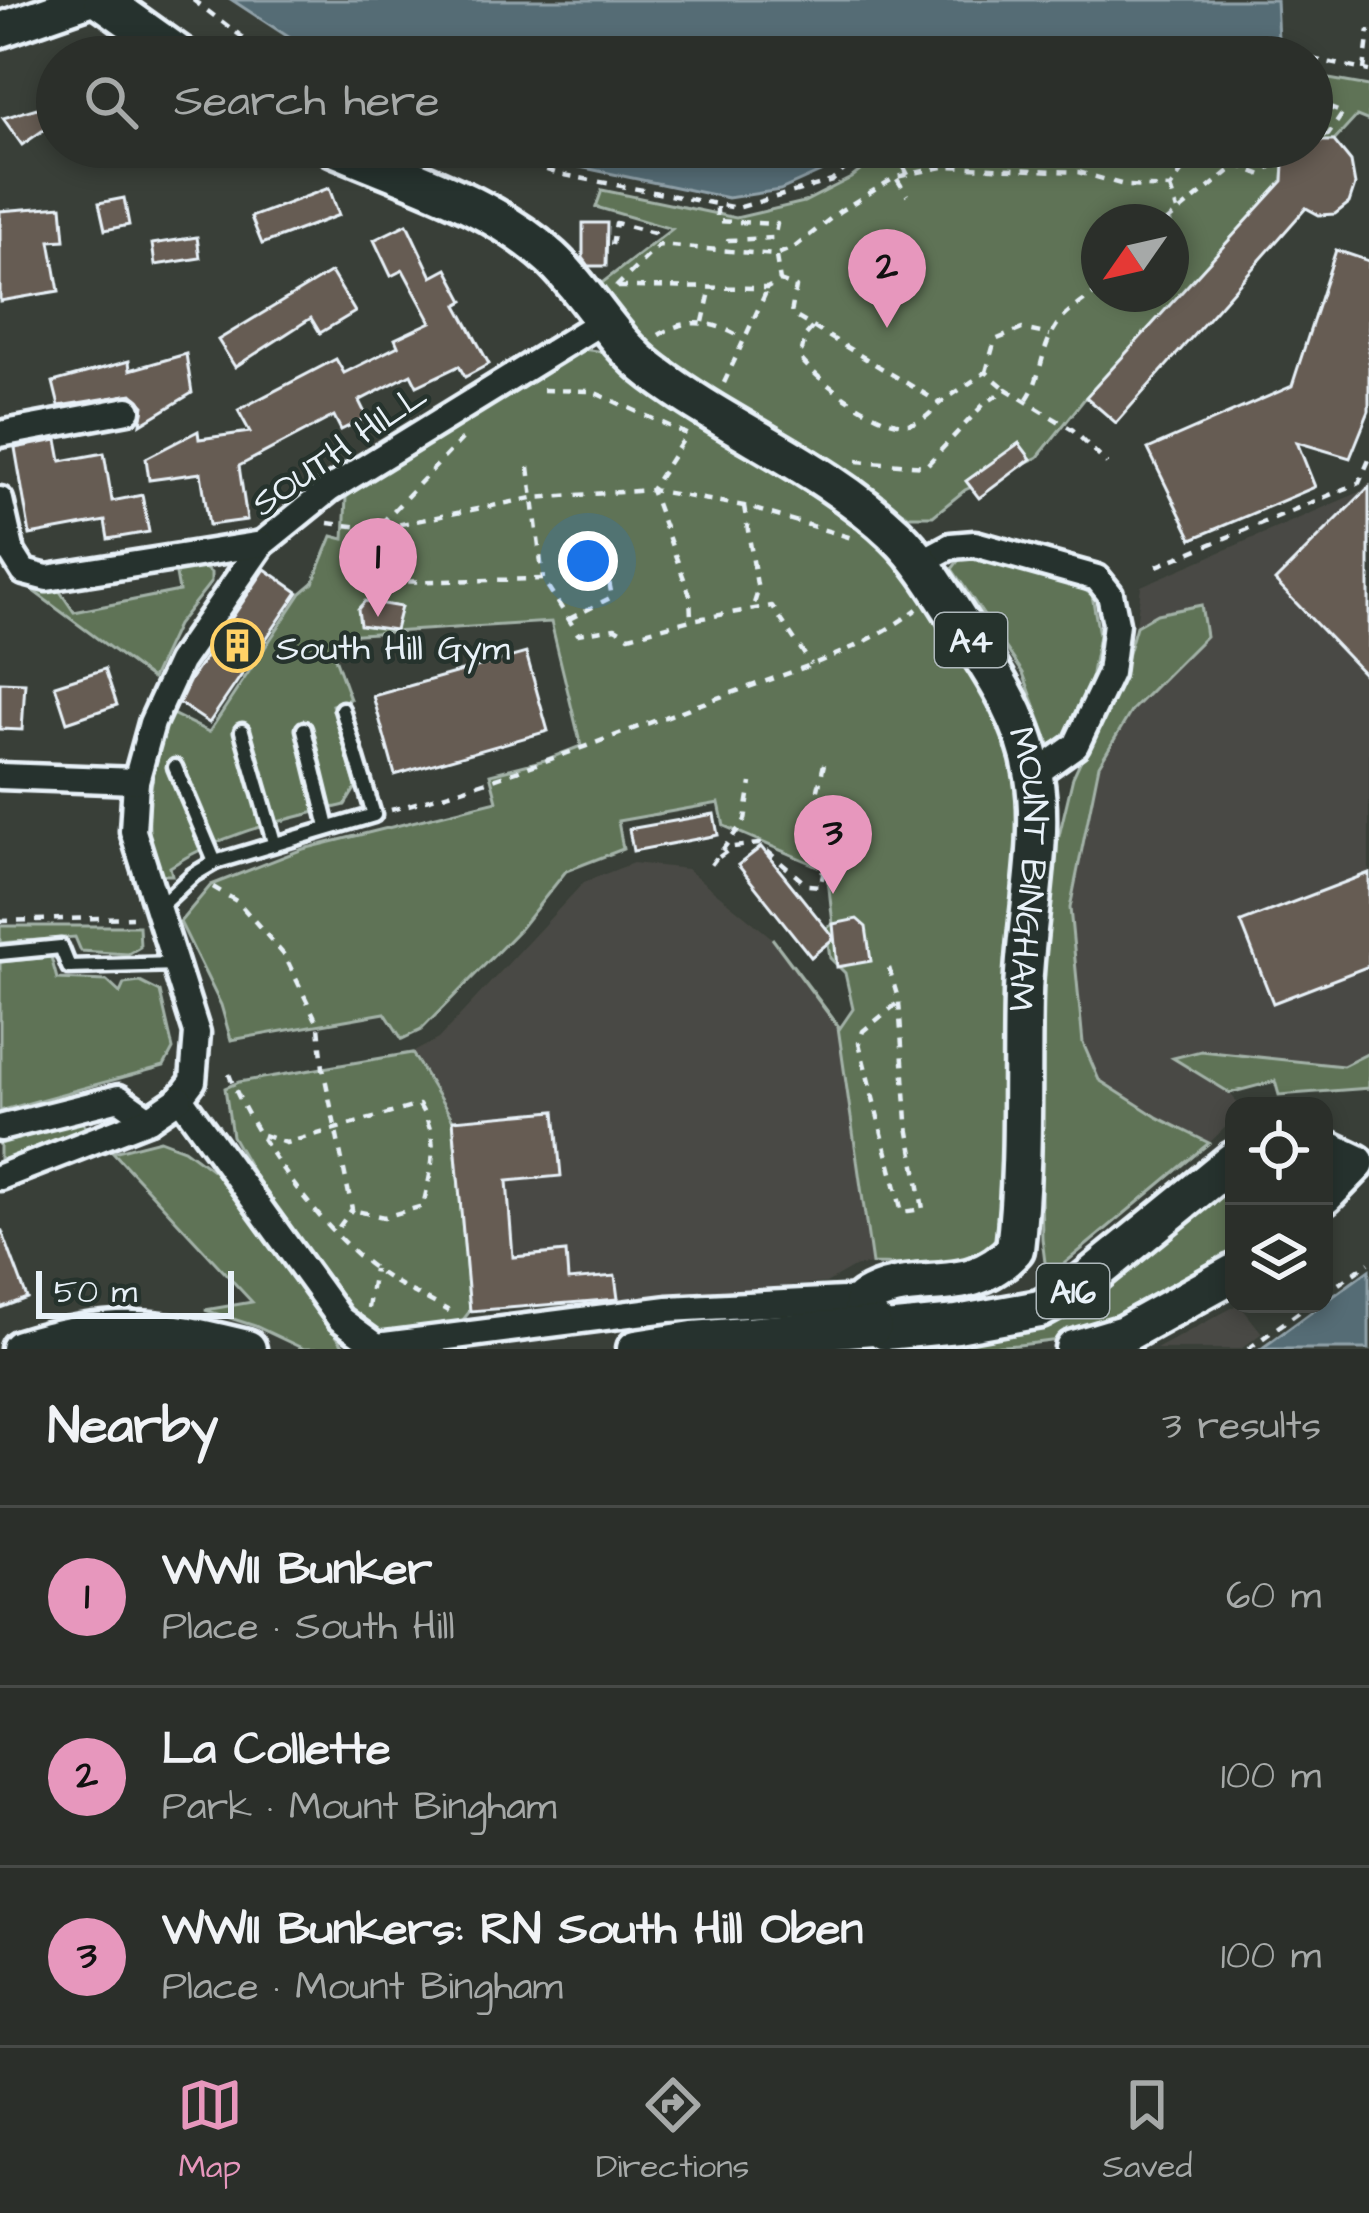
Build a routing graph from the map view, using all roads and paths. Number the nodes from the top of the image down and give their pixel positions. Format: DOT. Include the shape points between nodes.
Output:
graph roads {
  1 [pos="86,0"];
  2 [pos="102,0"];
  3 [pos="193,0"];
  4 [pos="0,30"];
  5 [pos="1369,30"];
  6 [pos="153,36"];
  7 [pos="241,36"];
  8 [pos="1333,63"];
  9 [pos="1366,70"];
  10 [pos="384,168"];
  11 [pos="541,168"];
  12 [pos="846,168"];
  13 [pos="904,168"];
  14 [pos="938,168"];
  15 [pos="991,168"];
  16 [pos="1184,168"];
  17 [pos="1234,168"];
  18 [pos="908,175"];
  19 [pos="896,177"];
  20 [pos="1170,188"];
  21 [pos="907,194"];
  22 [pos="1175,204"];
  23 [pos="1189,206"];
  24 [pos="717,207"];
  25 [pos="612,245"];
  26 [pos="659,245"];
  27 [pos="727,252"];
  28 [pos="776,255"];
  29 [pos="780,281"];
  30 [pos="711,286"];
  31 [pos="616,287"];
  32 [pos="767,288"];
  33 [pos="1081,304"];
  34 [pos="612,313"];
  35 [pos="703,322"];
  36 [pos="812,328"];
  37 [pos="1051,335"];
  38 [pos="655,338"];
  39 [pos="743,338"];
  40 [pos="986,372"];
  41 [pos="723,386"];
  42 [pos="1006,389"];
  43 [pos="529,390"];
  44 [pos="1027,400"];
  45 [pos="468,402"];
  46 [pos="940,403"];
  47 [pos="128,410"];
  48 [pos="0,434"];
  49 [pos="1369,460"];
  50 [pos="1107,464"];
  51 [pos="529,467"];
  52 [pos="828,482"];
  53 [pos="651,490"];
  54 [pos="532,498"];
  55 [pos="0,500"];
  56 [pos="744,506"];
  57 [pos="300,514"];
  58 [pos="376,530"];
  59 [pos="262,544"];
  60 [pos="602,544"];
  61 [pos="909,549"];
  62 [pos="1157,566"];
  63 [pos="543,579"];
  64 [pos="752,609"];
  65 [pos="913,612"];
  66 [pos="569,619"];
  67 [pos="691,620"];
  68 [pos="811,664"];
  69 [pos="342,709"];
  70 [pos="304,729"];
  71 [pos="242,731"];
  72 [pos="824,764"];
  73 [pos="175,766"];
  74 [pos="0,776"];
  75 [pos="1034,776"];
  76 [pos="136,781"];
  77 [pos="751,783"];
  78 [pos="374,815"];
  79 [pos="328,827"];
  80 [pos="274,842"];
  81 [pos="719,857"];
  82 [pos="214,862"];
  83 [pos="711,865"];
  84 [pos="193,875"];
  85 [pos="156,910"];
  86 [pos="0,921"];
  87 [pos="0,952"];
  88 [pos="178,964"];
  89 [pos="889,968"];
  90 [pos="899,1002"];
  91 [pos="229,1074"];
  92 [pos="180,1097"];
  93 [pos="149,1119"];
  94 [pos="335,1127"];
  95 [pos="0,1128"];
  96 [pos="263,1135"];
  97 [pos="1225,1167"];
  98 [pos="0,1177"];
  99 [pos="352,1209"];
  100 [pos="336,1231"];
  101 [pos="1369,1263"];
  102 [pos="374,1269"];
  103 [pos="1225,1278"];
  104 [pos="1333,1288"];
  105 [pos="868,1312"];
  106 [pos="1298,1313"];
  107 [pos="484,1333"];
  108 [pos="360,1337"];
  109 [pos="20,1349"];
  110 [pos="247,1349"];
  111 [pos="636,1349"];
  112 [pos="1074,1349"];
  113 [pos="1248,1349"];
  1 -- 4 [label="main road"];
  2 -- 6 [label="main road"];
  3 -- 7 [label="path"];
  5 -- 9 [label="path"];
  8 -- 9 [label="path"];
  10 -- 34 [label="main road, MOUNT BINGHAM / A4" via="528,237"];
  11 -- 24 [label="path"];
  12 -- 24 [label="path" via="832,181"];
  13 -- 18 [label="path"];
  14 -- 18 [label="path"];
  15 -- 20 [label="path"];
  16 -- 20 [label="path"];
  17 -- 23 [label="path"];
  18 -- 19 [label="path"];
  19 -- 21 [label="path"];
  19 -- 28 [label="path"];
  20 -- 22 [label="path"];
  24 -- 27 [label="path" via="717,220 776,224 774,238 728,240"];
  25 -- 26 [label="path" via="616,223 654,233"];
  26 -- 27 [label="path"];
  26 -- 31 [label="path"];
  27 -- 28 [label="path"];
  28 -- 29 [label="path"];
  29 -- 32 [label="path"];
  29 -- 36 [label="path" via="796,287 791,314"];
  30 -- 31 [label="path"];
  30 -- 32 [label="path"];
  30 -- 35 [label="path"];
  31 -- 34 [label="path" via="608,288"];
  32 -- 39 [label="path"];
  33 -- 37 [label="path"];
  34 -- 45 [label="street, SOUTH HILL"];
  34 -- 52 [label="main road, MOUNT BINGHAM / A4" via="652,372"];
  35 -- 38 [label="path"];
  35 -- 39 [label="path"];
  36 -- 46 [label="path"];
  36 -- 46 [label="path" via="800,358 817,379 872,412 904,425"];
  37 -- 40 [label="path" via="1022,329 995,340"];
  37 -- 44 [label="path"];
  39 -- 41 [label="path"];
  40 -- 42 [label="path"];
  40 -- 46 [label="path"];
  42 -- 44 [label="path"];
  42 -- 52 [label="path" via="926,466 842,460"];
  43 -- 53 [label="path" via="591,391 687,434"];
  44 -- 50 [label="path"];
  45 -- 57 [label="street, SOUTH HILL"];
  45 -- 58 [label="path" via="478,422"];
  47 -- 48 [label="street"];
  49 -- 62 [label="path" via="1359,483"];
  51 -- 54 [label="path"];
  52 -- 61 [label="main road, MOUNT BINGHAM / A4"];
  53 -- 54 [label="path"];
  53 -- 56 [label="path"];
  53 -- 67 [label="path" via="690,595"];
  54 -- 58 [label="path"];
  54 -- 63 [label="path"];
  55 -- 59 [label="street" via="12,553 24,572 47,578"];
  56 -- 61 [label="path"];
  56 -- 64 [label="path" via="758,591"];
  57 -- 58 [label="path"];
  57 -- 59 [label="street, SOUTH HILL"];
  58 -- 63 [label="path" via="361,558 386,582"];
  59 -- 76 [label="street, SOUTH HILL" via="180,662"];
  60 -- 66 [label="path" via="611,597"];
  61 -- 75 [label="main road, MOUNT BINGHAM / A4" via="998,682"];
  61 -- 75 [label="street" via="975,544 1097,578 1111,594 1110,673 1076,745"];
  63 -- 66 [label="path"];
  64 -- 67 [label="path"];
  64 -- 68 [label="path" via="772,606"];
  65 -- 68 [label="path"];
  66 -- 67 [label="path" via="578,634 616,628 629,636"];
  68 -- 78 [label="path" via="459,792"];
  69 -- 78 [label="lane"];
  70 -- 79 [label="lane"];
  71 -- 80 [label="lane"];
  72 -- 81 [label="path" via="820,886 807,885 759,844"];
  73 -- 82 [label="lane"];
  74 -- 76 [label="street"];
  75 -- 105 [label="main road, MOUNT BINGHAM / A4" via="1015,1250 985,1276 880,1289"];
  76 -- 85 [label="street, SOUTH HILL" via="133,831"];
  77 -- 81 [label="path" via="745,820"];
  78 -- 79 [label="lane"];
  79 -- 80 [label="lane"];
  80 -- 82 [label="lane"];
  81 -- 83 [label="path"];
  82 -- 84 [label="lane"];
  84 -- 85 [label="lane"];
  84 -- 94 [label="path" via="238,902 286,956 319,1026"];
  85 -- 86 [label="path"];
  85 -- 88 [label="street, SOUTH HILL"];
  87 -- 88 [label="lane" via="61,946 69,967"];
  88 -- 92 [label="street, SOUTH HILL" via="197,1034 194,1081"];
  89 -- 90 [label="path"];
  90 -- 90 [label="path" via="922,1209 902,1212 859,1043"];
  91 -- 96 [label="path"];
  92 -- 93 [label="street"];
  92 -- 108 [label="street"];
  93 -- 95 [label="street" via="119,1098"];
  93 -- 98 [label="street"];
  94 -- 96 [label="path" via="286,1143"];
  94 -- 99 [label="path"];
  94 -- 99 [label="path" via="419,1105 434,1128 423,1206 383,1216"];
  96 -- 100 [label="path"];
  97 -- 105 [label="main road, A16" via="1040,1309 885,1331"];
  99 -- 100 [label="path"];
  100 -- 102 [label="path"];
  101 -- 104 [label="path"];
  102 -- 107 [label="path"];
  102 -- 108 [label="path"];
  103 -- 112 [label="main road, A16" via="1124,1334"];
  105 -- 107 [label="street" via="668,1310"];
  105 -- 111 [label="main road, A4" via="830,1332"];
  106 -- 113 [label="path"];
  107 -- 108 [label="street" via="377,1346"];
  109 -- 110 [label="main road" via="109,1328 170,1330"];
}
